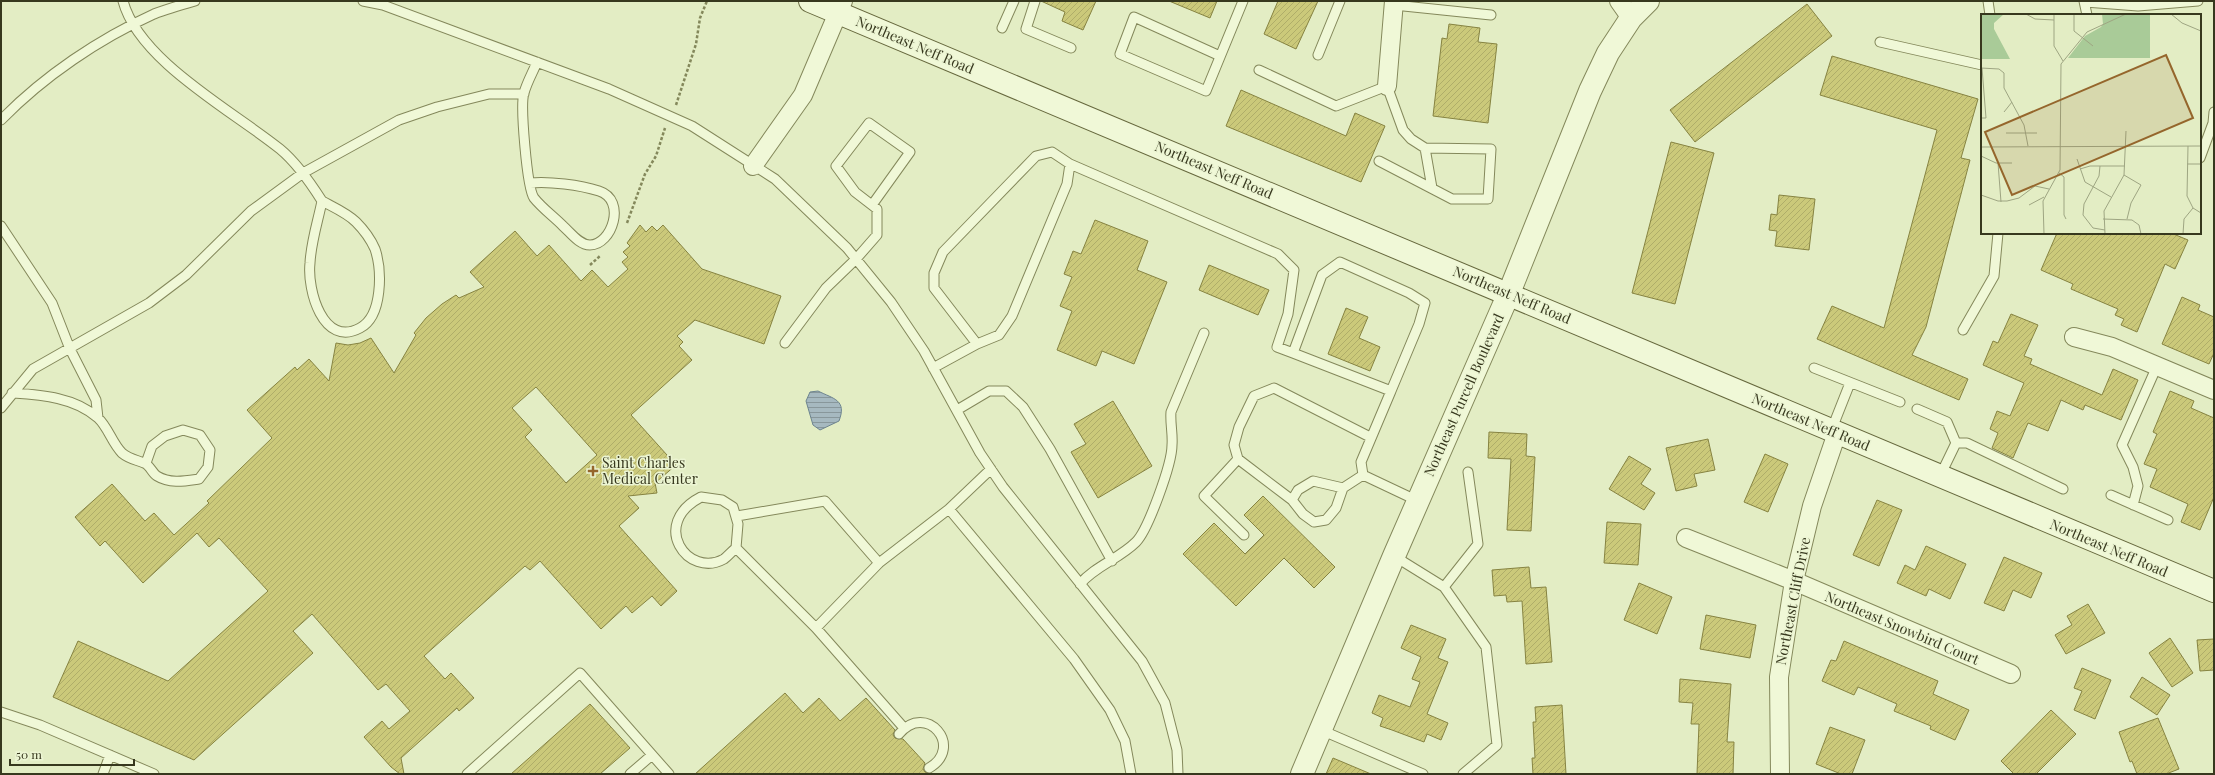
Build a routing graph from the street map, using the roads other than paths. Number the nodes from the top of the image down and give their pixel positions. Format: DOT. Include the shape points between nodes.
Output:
graph roads {
  1 [pos="123,1"];
  2 [pos="195,1"];
  3 [pos="363,1"];
  4 [pos="810,1"];
  5 [pos="1014,1"];
  6 [pos="1035,1"];
  7 [pos="1243,1"];
  8 [pos="1340,1"];
  9 [pos="1648,1"];
  10 [pos="1988,1"];
  11 [pos="2198,1"];
  12 [pos="2085,2"];
  13 [pos="1394,3"];
  14 [pos="841,7"];
  15 [pos="1625,10"];
  16 [pos="1990,14"];
  17 [pos="2087,14"];
  18 [pos="1491,15"];
  19 [pos="134,25"];
  20 [pos="1002,28"];
  21 [pos="1880,42"];
  22 [pos="1072,48"];
  23 [pos="1318,55"];
  24 [pos="1220,56"];
  25 [pos="537,62"];
  26 [pos="1981,65"];
  27 [pos="1259,70"];
  28 [pos="1387,86"];
  29 [pos="524,94"];
  30 [pos="2214,112"];
  31 [pos="1,120"];
  32 [pos="2213,123"];
  33 [pos="1425,148"];
  34 [pos="2201,155"];
  35 [pos="1379,161"];
  36 [pos="1070,164"];
  37 [pos="754,166"];
  38 [pos="303,173"];
  39 [pos="530,183"];
  40 [pos="1432,188"];
  41 [pos="322,200"];
  42 [pos="872,205"];
  43 [pos="1,226"];
  44 [pos="1998,234"];
  45 [pos="856,259"];
  46 [pos="1509,293"];
  47 [pos="1963,330"];
  48 [pos="1204,333"];
  49 [pos="2074,337"];
  50 [pos="785,343"];
  51 [pos="977,344"];
  52 [pos="70,349"];
  53 [pos="1293,353"];
  54 [pos="2157,366"];
  55 [pos="934,368"];
  56 [pos="1814,368"];
  57 [pos="1850,383"];
  58 [pos="2214,390"];
  59 [pos="1391,391"];
  60 [pos="12,393"];
  61 [pos="1900,402"];
  62 [pos="1,408"];
  63 [pos="1916,409"];
  64 [pos="957,410"];
  65 [pos="98,418"];
  66 [pos="1834,432"];
  67 [pos="1370,437"];
  68 [pos="1956,443"];
  69 [pos="1238,459"];
  70 [pos="146,463"];
  71 [pos="991,469"];
  72 [pos="1468,472"];
  73 [pos="1363,475"];
  74 [pos="1939,477"];
  75 [pos="1343,488"];
  76 [pos="2063,489"];
  77 [pos="2111,495"];
  78 [pos="1292,500"];
  79 [pos="1418,501"];
  80 [pos="2133,504"];
  81 [pos="949,509"];
  82 [pos="737,516"];
  83 [pos="2168,520"];
  84 [pos="1244,535"];
  85 [pos="1686,538"];
  86 [pos="736,548"];
  87 [pos="1394,556"];
  88 [pos="1112,561"];
  89 [pos="879,563"];
  90 [pos="1794,581"];
  91 [pos="1080,584"];
  92 [pos="1444,587"];
  93 [pos="2214,591"];
  94 [pos="816,628"];
  95 [pos="2010,674"];
  96 [pos="1,712"];
  97 [pos="1320,730"];
  98 [pos="110,755"];
  99 [pos="652,755"];
  100 [pos="929,768"];
  101 [pos="103,774"];
  102 [pos="154,774"];
  103 [pos="467,774"];
  104 [pos="630,774"];
  105 [pos="669,774"];
  106 [pos="1131,774"];
  107 [pos="1178,774"];
  108 [pos="1302,774"];
  109 [pos="1423,774"];
  110 [pos="1463,774"];
  111 [pos="1780,774"];
  1 -- 19 [label="lane"];
  2 -- 19 [label="lane" via="155,14"];
  3 -- 25 [label="lane" via="383,5"];
  4 -- 14 [label="main road, Northeast Neff Road"];
  5 -- 20 [label="lane"];
  6 -- 22 [label="lane" via="1026,29"];
  7 -- 24 [label="lane"];
  8 -- 23 [label="lane"];
  9 -- 15 [label="main road, Northeast Purcell Boulevard"];
  10 -- 16 [label="lane"];
  11 -- 12 [label="lane" via="2138,6"];
  12 -- 17 [label="lane"];
  13 -- 18 [label="lane"];
  13 -- 28 [label="street"];
  14 -- 37 [label="street" via="803,95"];
  14 -- 46 [label="main road, Northeast Neff Road"];
  15 -- 46 [label="main road, Northeast Purcell Boulevard"];
  19 -- 31 [label="lane" via="109,37 52,76"];
  19 -- 38 [label="lane" via="155,52 182,77 281,150"];
  21 -- 26 [label="lane"];
  24 -- 24 [label="lane" via="1206,91 1120,54 1134,17"];
  25 -- 29 [label="lane"];
  25 -- 37 [label="lane" via="609,89 692,126"];
  27 -- 28 [label="lane" via="1336,106"];
  28 -- 33 [label="lane" via="1403,130"];
  29 -- 38 [label="lane" via="489,94 399,120"];
  29 -- 39 [label="lane" via="525,145"];
  30 -- 32 [label="lane"];
  32 -- 34 [label="lane"];
  33 -- 40 [label="lane"];
  33 -- 40 [label="lane" via="1491,149 1488,199 1452,199"];
  35 -- 40 [label="lane"];
  36 -- 51 [label="lane" via="1067,184 1012,316 999,335"];
  36 -- 51 [label="lane" via="1052,152 1036,156 944,252 934,273 934,288"];
  36 -- 53 [label="lane" via="1278,254 1294,270 1288,314 1277,347"];
  37 -- 45 [label="lane" via="775,179"];
  38 -- 41 [label="lane"];
  38 -- 52 [label="lane" via="251,210 186,276 149,303"];
  39 -- 39 [label="lane" via="534,198 576,238 588,245 597,244 612,228 615,215 613,204 600,192 544,181"];
  41 -- 41 [label="lane" via="309,264 312,292 320,314 330,327 345,332 361,328 371,318 379,298 375,250 355,221"];
  42 -- 42 [label="lane" via="855,192 836,166 869,123 910,152"];
  42 -- 45 [label="lane" via="877,209 877,235"];
  43 -- 52 [label="lane" via="52,303"];
  44 -- 47 [label="lane" via="1994,276"];
  45 -- 50 [label="lane" via="826,288"];
  45 -- 55 [label="lane" via="891,302"];
  46 -- 66 [label="main road, Northeast Neff Road"];
  46 -- 79 [label="main road, Northeast Purcell Boulevard"];
  48 -- 88 [label="lane" via="1171,412 1172,446 1160,496 1137,542"];
  49 -- 54 [label="street" via="2112,347"];
  51 -- 55 [label="lane"];
  52 -- 60 [label="lane" via="33,369"];
  52 -- 65 [label="lane" via="96,400"];
  53 -- 59 [label="lane"];
  53 -- 59 [label="lane" via="1322,275 1340,262 1409,292 1425,303"];
  54 -- 58 [label="street"];
  54 -- 80 [label="lane" via="2122,445 2133,467 2138,486"];
  55 -- 64 [label="lane"];
  56 -- 57 [label="lane"];
  57 -- 61 [label="lane"];
  57 -- 66 [label="lane"];
  59 -- 67 [label="lane"];
  60 -- 62 [label="lane"];
  60 -- 65 [label="lane" via="42,395 62,400"];
  63 -- 68 [label="lane" via="1947,422"];
  64 -- 71 [label="lane"];
  64 -- 88 [label="lane" via="989,391 1006,391 1023,407"];
  65 -- 70 [label="lane" via="122,452 133,460"];
  66 -- 74 [label="main road, Northeast Neff Road"];
  66 -- 90 [label="street, Northeast Cliff Drive" via="1812,506"];
  67 -- 69 [label="lane" via="1274,388 1254,396 1239,426 1234,445"];
  67 -- 73 [label="lane" via="1360,462"];
  68 -- 74 [label="lane"];
  68 -- 76 [label="lane" via="1967,444"];
  69 -- 78 [label="lane"];
  69 -- 84 [label="lane" via="1204,496"];
  70 -- 70 [label="lane" via="157,476 178,482 199,479 208,467 210,450 200,435 183,430 165,436 152,446"];
  71 -- 81 [label="lane"];
  71 -- 91 [label="lane"];
  72 -- 92 [label="lane" via="1478,544"];
  73 -- 75 [label="lane"];
  73 -- 79 [label="lane"];
  74 -- 93 [label="main road, Northeast Neff Road"];
  75 -- 78 [label="lane" via="1313,481 1298,490"];
  75 -- 78 [label="lane" via="1336,508 1326,520 1314,522 1303,514"];
  77 -- 80 [label="lane"];
  79 -- 87 [label="main road, Northeast Purcell Boulevard"];
  80 -- 83 [label="lane"];
  81 -- 89 [label="lane"];
  81 -- 106 [label="lane" via="1074,659 1110,710 1126,740"];
  82 -- 86 [label="lane"];
  82 -- 86 [label="lane" via="733,507 722,500 701,497 689,503 680,514 676,528 680,547 694,560 710,563 724,559"];
  82 -- 89 [label="lane" via="826,501"];
  85 -- 90 [label="street, Northeast Snowbird Court"];
  86 -- 94 [label="lane"];
  87 -- 92 [label="lane"];
  87 -- 97 [label="main road, Northeast Purcell Boulevard"];
  88 -- 91 [label="lane" via="1089,573"];
  89 -- 94 [label="lane"];
  90 -- 95 [label="street, Northeast Snowbird Court"];
  90 -- 111 [label="street, Northeast Cliff Drive" via="1779,677"];
  91 -- 107 [label="lane" via="1142,661 1164,703 1177,750"];
  92 -- 110 [label="lane" via="1486,647 1498,745"];
  94 -- 100 [label="lane" via="902,731 912,723 922,722 938,730 944,748 941,757"];
  96 -- 98 [label="lane" via="40,725"];
  97 -- 108 [label="main road, Northeast Purcell Boulevard"];
  97 -- 109 [label="lane"];
  98 -- 101 [label="lane"];
  98 -- 102 [label="lane"];
  99 -- 103 [label="lane" via="580,673"];
  99 -- 104 [label="lane"];
  99 -- 105 [label="lane"];
}
